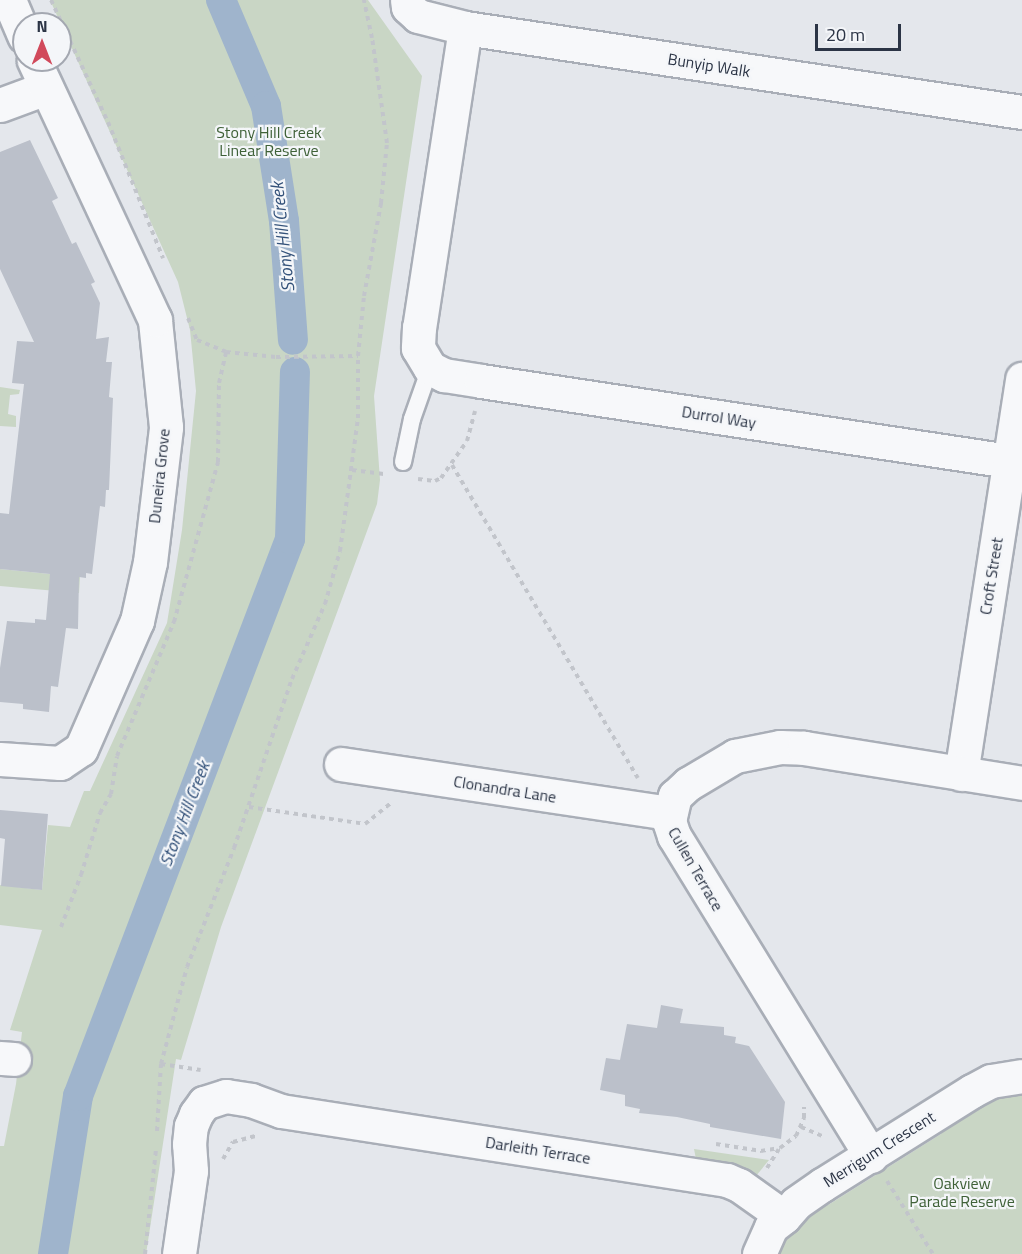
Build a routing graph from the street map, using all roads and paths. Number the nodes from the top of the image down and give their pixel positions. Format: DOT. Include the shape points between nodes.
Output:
graph roads {
  1 [pos="51,0"];
  2 [pos="364,0"];
  3 [pos="406,0"];
  4 [pos="465,28"];
  5 [pos="40,74"];
  6 [pos="0,105"];
  7 [pos="1022,112"];
  8 [pos="165,264"];
  9 [pos="183,308"];
  10 [pos="358,357"];
  11 [pos="430,368"];
  12 [pos="1022,379"];
  13 [pos="481,381"];
  14 [pos="1008,461"];
  15 [pos="452,465"];
  16 [pos="398,469"];
  17 [pos="352,470"];
  18 [pos="412,478"];
  19 [pos="0,759"];
  20 [pos="341,764"];
  21 [pos="961,774"];
  22 [pos="1022,783"];
  23 [pos="394,800"];
  24 [pos="249,807"];
  25 [pos="638,810"];
  26 [pos="670,813"];
  27 [pos="161,1064"];
  28 [pos="207,1071"];
  29 [pos="1022,1076"];
  30 [pos="804,1105"];
  31 [pos="281,1111"];
  32 [pos="715,1144"];
  33 [pos="871,1156"];
  34 [pos="206,1168"];
  35 [pos="784,1217"];
  36 [pos="145,1254"];
  37 [pos="179,1254"];
  38 [pos="759,1254"];
  39 [pos="933,1254"];
  1 -- 8 [label="path" via="108,122"];
  2 -- 10 [label="path" via="387,144"];
  3 -- 4 [label="street, Bunyip Walk" via="418,16"];
  4 -- 7 [label="street, Bunyip Walk"];
  4 -- 11 [label="street" via="419,327 418,348"];
  5 -- 6 [label="street"];
  5 -- 19 [label="street, Duneira Grove" via="155,320 166,427 150,562 138,621 81,749 60,763"];
  9 -- 10 [label="path" via="197,340 226,352 276,357"];
  10 -- 17 [label="path" via="358,418"];
  11 -- 13 [label="street, Durrol Way" via="444,375"];
  11 -- 16 [label="lane"];
  12 -- 14 [label="street, Croft Street"];
  13 -- 14 [label="street, Durrol Way"];
  13 -- 15 [label="path" via="471,433"];
  14 -- 21 [label="street, Croft Street"];
  15 -- 18 [label="path" via="435,481"];
  15 -- 25 [label="path" via="637,773"];
  16 -- 17 [label="path"];
  17 -- 24 [label="path" via="340,551 325,604 292,679"];
  20 -- 25 [label="street, Clonandra Lane"];
  21 -- 22 [label="street, Cullen Terrace"];
  21 -- 26 [label="street, Cullen Terrace" via="804,748 759,749 735,756 688,784 675,796"];
  23 -- 24 [label="path" via="365,824"];
  24 -- 27 [label="path" via="187,967"];
  25 -- 26 [label="street, Clonandra Lane"];
  26 -- 33 [label="street, Cullen Terrace" via="674,836"];
  27 -- 28 [label="path"];
  27 -- 36 [label="path"];
  29 -- 33 [label="street, Merrigum Crescent" via="992,1081 972,1090"];
  30 -- 32 [label="path" via="804,1118 796,1136 780,1148 761,1151"];
  31 -- 34 [label="path" via="276,1139 240,1139"];
  31 -- 34 [label="street, Darleith Terrace" via="226,1113 207,1131"];
  31 -- 35 [label="street, Darleith Terrace" via="727,1180"];
  33 -- 35 [label="street, Merrigum Crescent" via="796,1203"];
  33 -- 39 [label="path"];
  34 -- 37 [label="street, Darleith Terrace"];
  35 -- 38 [label="street, Merrigum Crescent" via="771,1227"];
}
